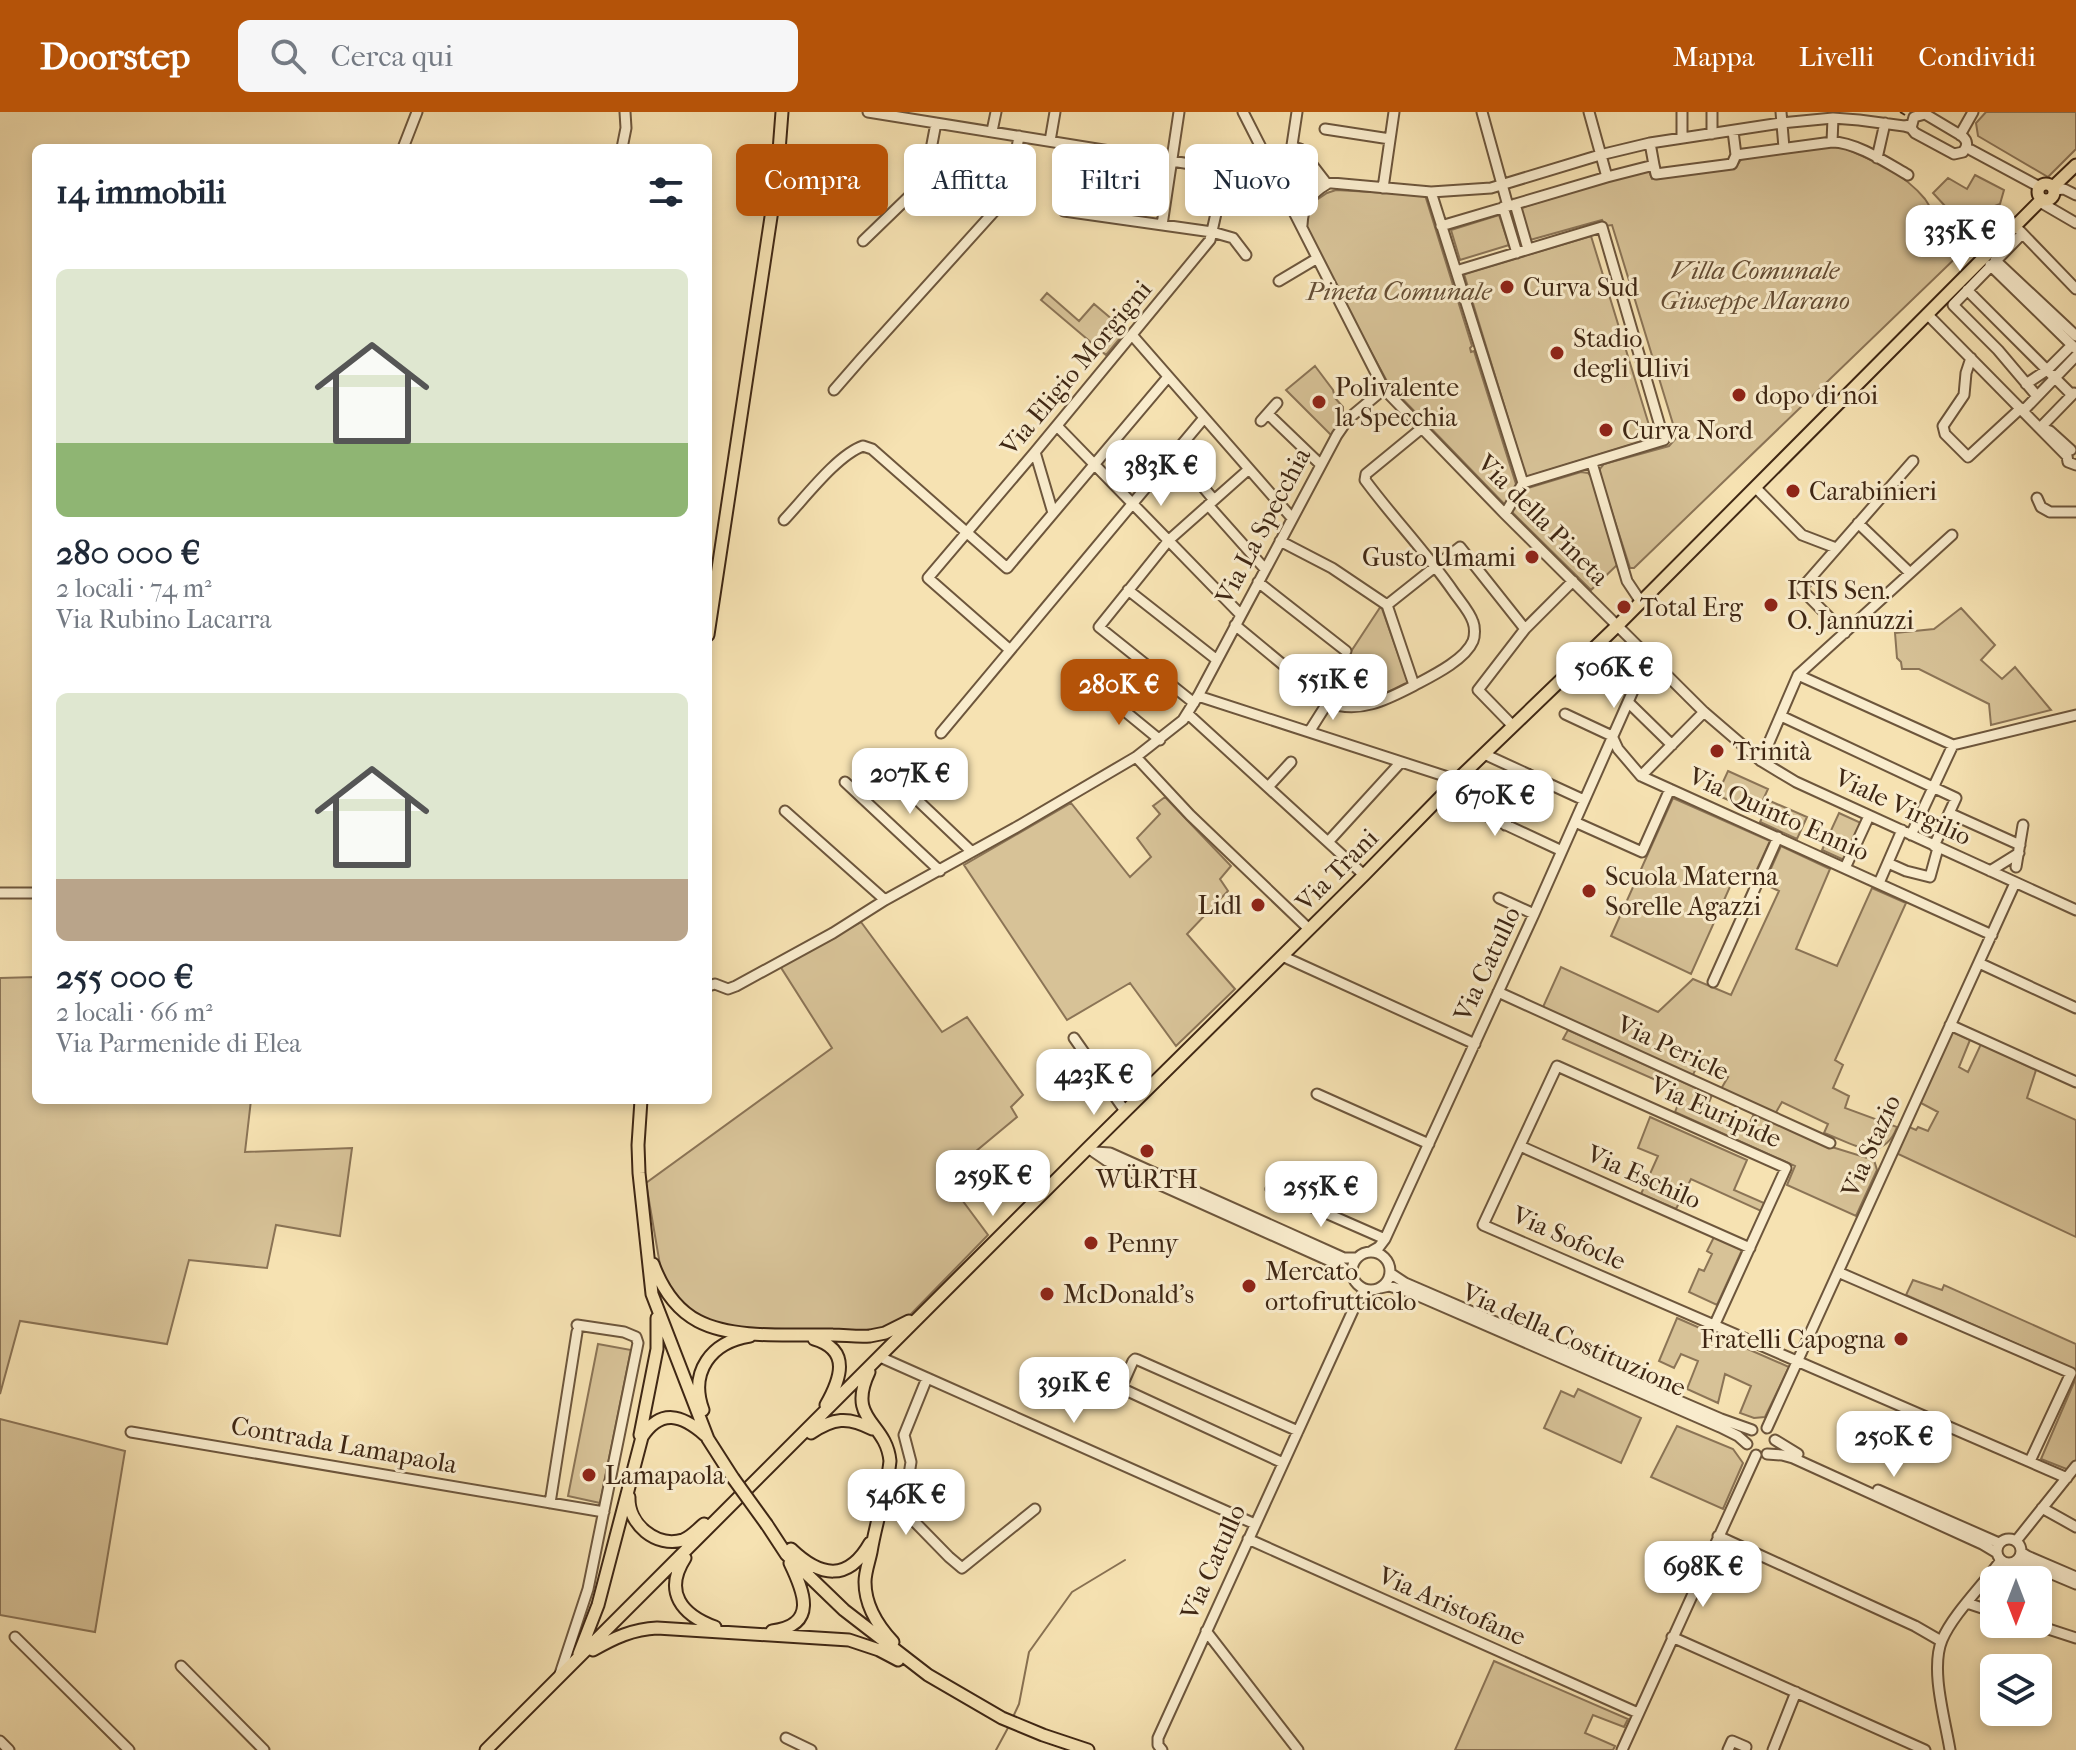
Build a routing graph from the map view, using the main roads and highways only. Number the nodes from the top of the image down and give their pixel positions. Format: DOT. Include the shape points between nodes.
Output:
graph roads {
  1 [pos="782,112"];
  2 [pos="2076,165"];
  3 [pos="712,609"];
  4 [pos="641,1104"];
  5 [pos="645,1233"];
  6 [pos="655,1301"];
  7 [pos="923,1313"];
  8 [pos="760,1335"];
  9 [pos="802,1336"];
  10 [pos="876,1361"];
  11 [pos="821,1415"];
  12 [pos="875,1430"];
  13 [pos="708,1439"];
  14 [pos="781,1455"];
  15 [pos="720,1460"];
  16 [pos="634,1463"];
  17 [pos="630,1479"];
  18 [pos="728,1508"];
  19 [pos="770,1530"];
  20 [pos="872,1539"];
  21 [pos="697,1540"];
  22 [pos="786,1554"];
  23 [pos="727,1631"];
  24 [pos="755,1633"];
  25 [pos="579,1658"];
  26 [pos="916,1666"];
  27 [pos="928,1675"];
  28 [pos="486,1750"];
  29 [pos="1088,1750"];
  1 -- 3 [label="main road" via="777,177"];
  2 -- 7 [label="main road, Via Trani" via="2043,191 1991,261 1927,314"];
  4 -- 5 [label="main road" via="638,1145"];
  5 -- 6 [label="main road"];
  5 -- 8 [label="main road" via="658,1277 683,1311 717,1329"];
  6 -- 13 [label="main road"];
  6 -- 16 [label="main road" via="657,1349"];
  7 -- 9 [label="main road" via="878,1335"];
  7 -- 10 [label="main road, Via Trani"];
  8 -- 9 [label="main road"];
  8 -- 15 [label="main road" via="721,1346 701,1374 699,1399"];
  9 -- 11 [label="main road" via="824,1342 840,1364 838,1382"];
  10 -- 11 [label="main road, Via Trani"];
  10 -- 12 [label="main road" via="861,1397"];
  11 -- 14 [label="main road, Via Trani"];
  12 -- 14 [label="main road" via="858,1421 832,1422"];
  12 -- 20 [label="main road" via="890,1461"];
  13 -- 15 [label="main road"];
  13 -- 16 [label="main road" via="690,1424 661,1419 642,1437"];
  14 -- 18 [label="main road"];
  15 -- 19 [label="main road, bridge"];
  16 -- 17 [label="main road"];
  17 -- 18 [label="main road" via="633,1517 654,1538 682,1540"];
  17 -- 25 [label="main road"];
  18 -- 21 [label="main road"];
  19 -- 20 [label="main road" via="809,1564 831,1572 856,1563"];
  19 -- 22 [label="main road"];
  20 -- 26 [label="main road" via="865,1582 872,1612"];
  21 -- 23 [label="main road" via="679,1569 676,1591 693,1617"];
  21 -- 25 [label="main road"];
  22 -- 24 [label="main road" via="801,1585 804,1609 791,1625"];
  22 -- 26 [label="main road" via="844,1610"];
  23 -- 24 [label="main road"];
  23 -- 25 [label="main road" via="640,1629"];
  24 -- 27 [label="main road" via="857,1642"];
  25 -- 28 [label="main road"];
  26 -- 27 [label="main road"];
  27 -- 29 [label="main road" via="1002,1718"];
}
